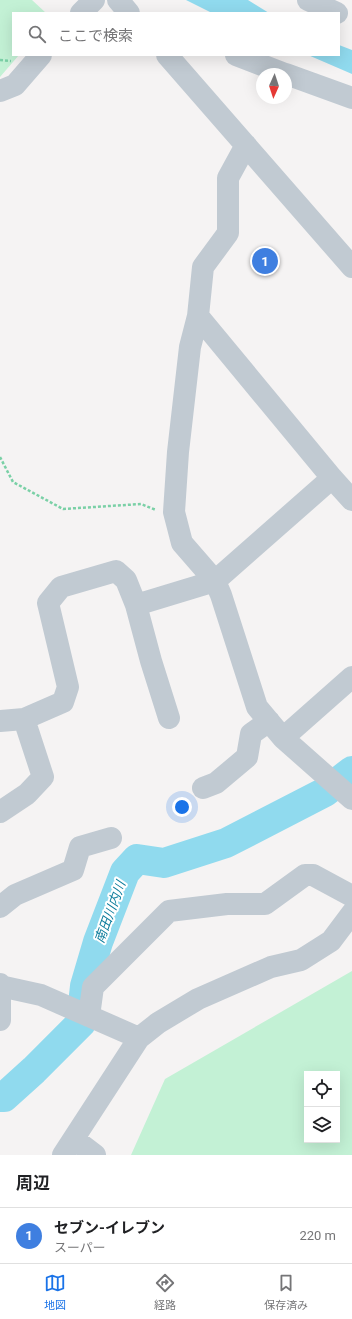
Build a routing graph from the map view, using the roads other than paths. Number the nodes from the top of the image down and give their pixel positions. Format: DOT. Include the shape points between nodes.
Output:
graph roads {
  1 [pos="94,0"];
  2 [pos="118,0"];
  3 [pos="312,1"];
  4 [pos="82,12"];
  5 [pos="128,12"];
  6 [pos="336,12"];
  7 [pos="340,14"];
  8 [pos="352,19"];
  9 [pos="40,56"];
  10 [pos="168,56"];
  11 [pos="239,56"];
  12 [pos="270,68"];
  13 [pos="292,76"];
  14 [pos="0,91"];
  15 [pos="352,98"];
  16 [pos="246,145"];
  17 [pos="352,267"];
  18 [pos="198,316"];
  19 [pos="332,478"];
  20 [pos="352,500"];
  21 [pos="215,581"];
  22 [pos="136,605"];
  23 [pos="352,677"];
  24 [pos="24,718"];
  25 [pos="169,718"];
  26 [pos="0,721"];
  27 [pos="269,721"];
  28 [pos="283,738"];
  29 [pos="203,788"];
  30 [pos="345,791"];
  31 [pos="0,812"];
  32 [pos="111,838"];
  33 [pos="352,896"];
  34 [pos="0,907"];
  35 [pos="352,913"];
  36 [pos="0,985"];
  37 [pos="88,1016"];
  38 [pos="0,1020"];
  39 [pos="139,1038"];
  40 [pos="69,1147"];
  41 [pos="95,1155"];
  1 -- 4 [label="street"];
  2 -- 5 [label="street"];
  3 -- 6 [label="street"];
  7 -- 8 [label="street"];
  9 -- 14 [label="street" via="15,84"];
  10 -- 16 [label="street"];
  11 -- 12 [label="street"];
  13 -- 15 [label="street"];
  16 -- 17 [label="street"];
  16 -- 18 [label="street" via="228,178 228,233 203,267"];
  18 -- 19 [label="street"];
  18 -- 21 [label="street" via="190,347 174,512 182,543"];
  19 -- 20 [label="street"];
  19 -- 21 [label="street"];
  21 -- 22 [label="street"];
  21 -- 27 [label="street" via="257,707"];
  22 -- 24 [label="street" via="126,580 116,572 61,587 48,603 68,687 63,702"];
  22 -- 25 [label="street"];
  23 -- 28 [label="street"];
  24 -- 26 [label="street"];
  24 -- 31 [label="street" via="43,777 27,794"];
  27 -- 28 [label="street"];
  27 -- 29 [label="street" via="251,734 247,757 216,782"];
  28 -- 30 [label="street"];
  32 -- 34 [label="street" via="80,846 73,870 15,895"];
  33 -- 37 [label="street" via="313,875 305,875 265,904 227,904 169,911 93,987"];
  35 -- 39 [label="street" via="331,941 301,960 271,967 198,999 158,1023"];
  36 -- 37 [label="street" via="41,995"];
  36 -- 38 [label="street"];
  37 -- 39 [label="street"];
  39 -- 40 [label="street"];
  40 -- 41 [label="street"];
}
